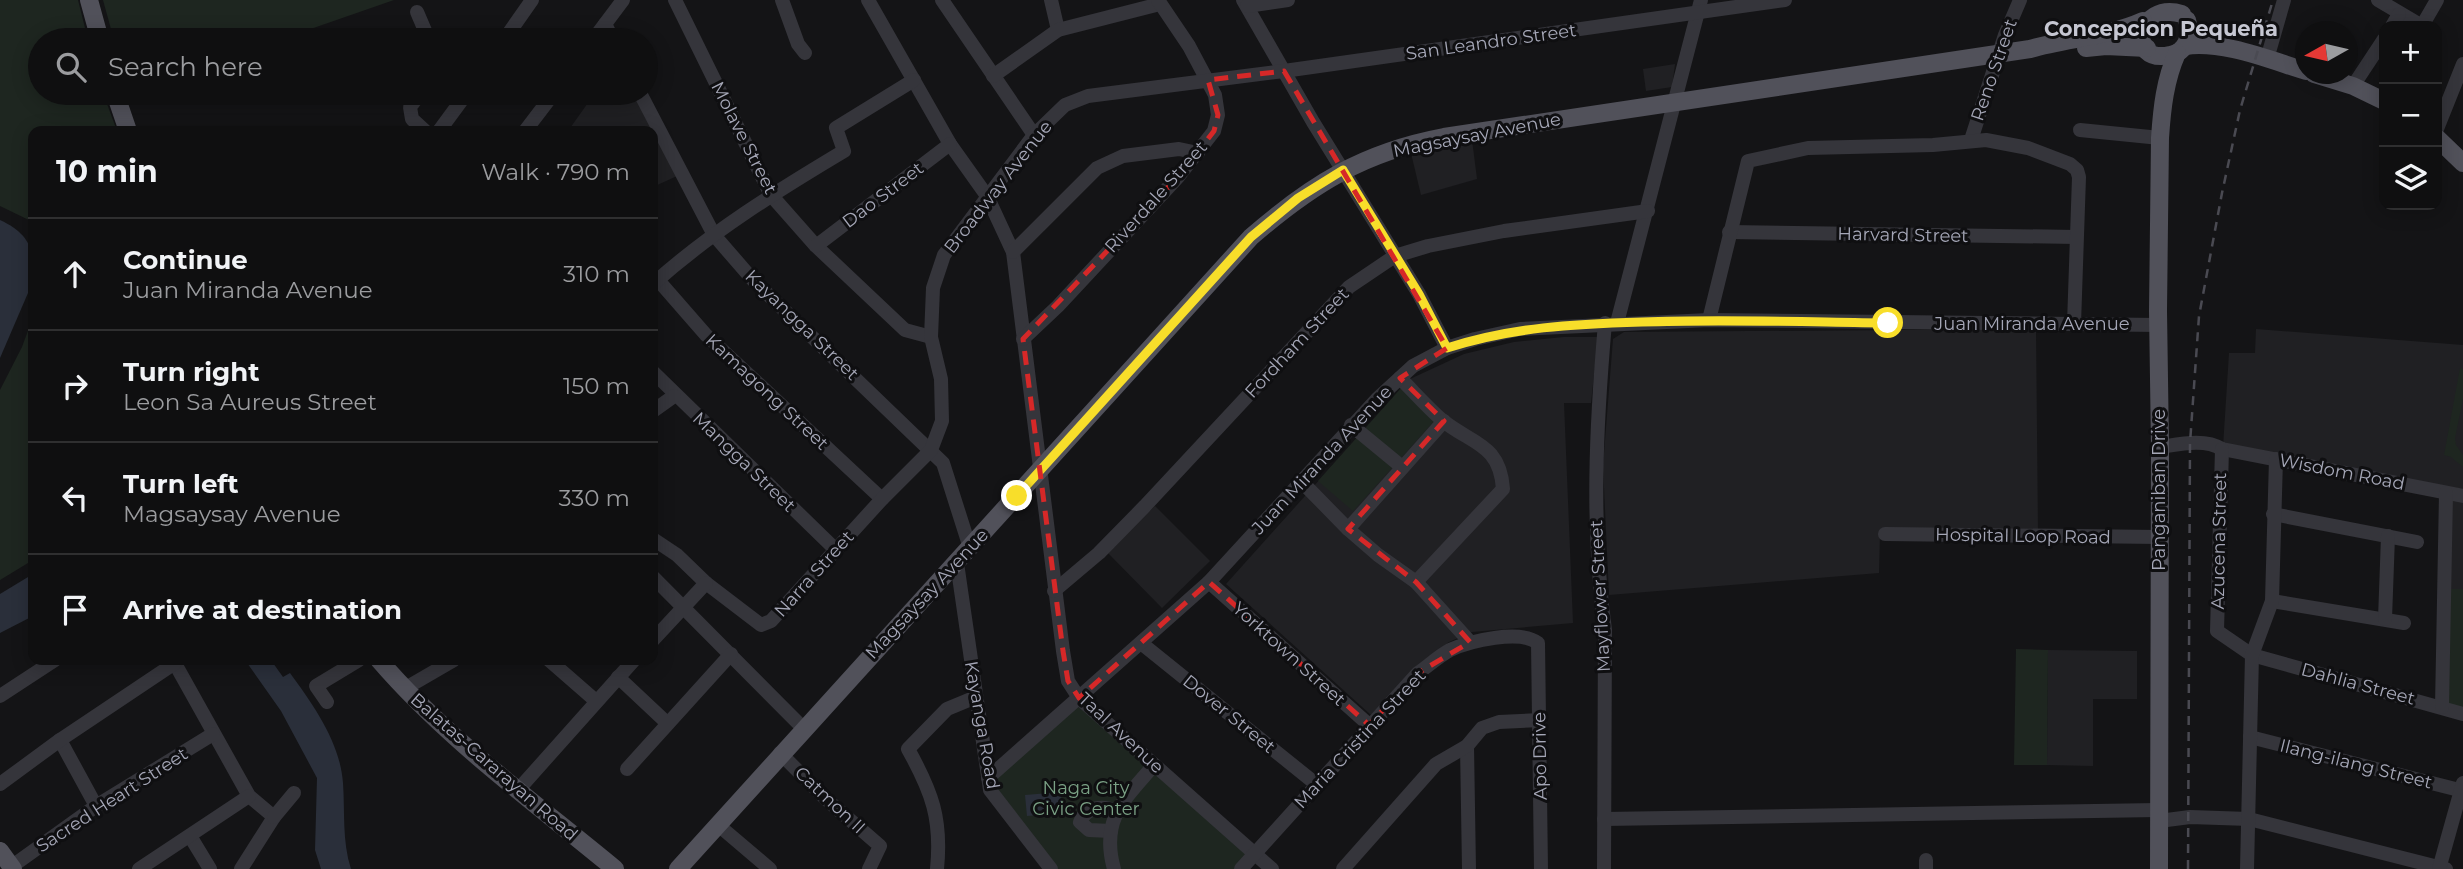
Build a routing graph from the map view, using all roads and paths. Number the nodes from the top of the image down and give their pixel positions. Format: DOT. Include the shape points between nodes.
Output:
graph roads {
  1 [pos="89,0"];
  2 [pos="532,0"];
  3 [pos="623,0"];
  4 [pos="675,0"];
  5 [pos="782,0"];
  6 [pos="868,0"];
  7 [pos="942,0"];
  8 [pos="1051,0"];
  9 [pos="1288,0"];
  10 [pos="1785,0"];
  11 [pos="2020,0"];
  12 [pos="2284,0"];
  13 [pos="2378,0"];
  14 [pos="2437,0"];
  15 [pos="1159,2"];
  16 [pos="1245,3"];
  17 [pos="1699,6"];
  18 [pos="2148,11"];
  19 [pos="2182,11"];
  20 [pos="417,12"];
  21 [pos="2396,20"];
  22 [pos="605,24"];
  23 [pos="97,28"];
  24 [pos="424,28"];
  25 [pos="512,28"];
  26 [pos="602,28"];
  27 [pos="607,28"];
  28 [pos="1058,30"];
  29 [pos="2379,46"];
  30 [pos="2229,48"];
  31 [pos="2030,49"];
  32 [pos="2149,50"];
  33 [pos="2181,50"];
  34 [pos="805,52"];
  35 [pos="2000,53"];
  36 [pos="2267,59"];
  37 [pos="2463,64"];
  38 [pos="2295,68"];
  39 [pos="1284,71"];
  40 [pos="993,76"];
  41 [pos="914,80"];
  42 [pos="1208,80"];
  43 [pos="2346,84"];
  44 [pos="2353,86"];
  45 [pos="2379,99"];
  46 [pos="1676,101"];
  47 [pos="119,105"];
  48 [pos="412,105"];
  49 [pos="458,105"];
  50 [pos="545,105"];
  51 [pos="646,105"];
  52 [pos="2162,111"];
  53 [pos="2442,116"];
  54 [pos="126,126"];
  55 [pos="420,126"];
  56 [pos="443,126"];
  57 [pos="530,126"];
  58 [pos="657,126"];
  59 [pos="658,128"];
  60 [pos="2080,130"];
  61 [pos="1034,135"];
  62 [pos="2161,138"];
  63 [pos="1972,140"];
  64 [pos="2442,143"];
  65 [pos="950,144"];
  66 [pos="1198,153"];
  67 [pos="2463,163"];
  68 [pos="1343,170"];
  69 [pos="771,195"];
  70 [pos="986,196"];
  71 [pos="1648,211"];
  72 [pos="1729,232"];
  73 [pos="714,235"];
  74 [pos="2076,237"];
  75 [pos="817,246"];
  76 [pos="1013,252"];
  77 [pos="1395,256"];
  78 [pos="658,280"];
  79 [pos="658,285"];
  80 [pos="1709,320"];
  81 [pos="1611,323"];
  82 [pos="2074,324"];
  83 [pos="2158,325"];
  84 [pos="932,337"];
  85 [pos="1023,339"];
  86 [pos="1447,348"];
  87 [pos="658,378"];
  88 [pos="1400,378"];
  89 [pos="674,396"];
  90 [pos="658,407"];
  91 [pos="1444,421"];
  92 [pos="1351,425"];
  93 [pos="2160,447"];
  94 [pos="2222,449"];
  95 [pos="931,450"];
  96 [pos="2276,459"];
  97 [pos="1402,467"];
  98 [pos="1041,470"];
  99 [pos="1301,481"];
  100 [pos="2446,493"];
  101 [pos="2463,496"];
  102 [pos="882,499"];
  103 [pos="2273,514"];
  104 [pos="1348,529"];
  105 [pos="1885,534"];
  106 [pos="2388,536"];
  107 [pos="2160,537"];
  108 [pos="658,542"];
  109 [pos="2417,542"];
  110 [pos="970,548"];
  111 [pos="836,551"];
  112 [pos="957,563"];
  113 [pos="658,582"];
  114 [pos="1209,582"];
  115 [pos="1416,582"];
  116 [pos="706,583"];
  117 [pos="1054,591"];
  118 [pos="2272,601"];
  119 [pos="684,607"];
  120 [pos="2385,619"];
  121 [pos="2404,623"];
  122 [pos="658,635"];
  123 [pos="1470,642"];
  124 [pos="1141,643"];
  125 [pos="1538,643"];
  126 [pos="731,654"];
  127 [pos="2252,655"];
  128 [pos="47,665"];
  129 [pos="170,665"];
  130 [pos="176,665"];
  131 [pos="351,665"];
  132 [pos="383,665"];
  133 [pos="445,665"];
  134 [pos="555,665"];
  135 [pos="629,665"];
  136 [pos="618,677"];
  137 [pos="404,689"];
  138 [pos="0,696"];
  139 [pos="976,697"];
  140 [pos="1079,698"];
  141 [pos="596,701"];
  142 [pos="327,702"];
  143 [pos="2442,707"];
  144 [pos="2463,714"];
  145 [pos="1540,720"];
  146 [pos="667,723"];
  147 [pos="1369,726"];
  148 [pos="803,729"];
  149 [pos="213,734"];
  150 [pos="2250,737"];
  151 [pos="60,740"];
  152 [pos="1466,746"];
  153 [pos="984,750"];
  154 [pos="780,753"];
  155 [pos="1004,761"];
  156 [pos="1154,765"];
  157 [pos="627,769"];
  158 [pos="988,778"];
  159 [pos="0,783"];
  160 [pos="1316,784"];
  161 [pos="2462,788"];
  162 [pos="518,790"];
  163 [pos="294,793"];
  164 [pos="249,796"];
  165 [pos="96,806"];
  166 [pos="1116,811"];
  167 [pos="2159,816"];
  168 [pos="274,817"];
  169 [pos="1604,819"];
  170 [pos="2249,819"];
  171 [pos="717,824"];
  172 [pos="1111,831"];
  173 [pos="190,836"];
  174 [pos="0,851"];
  175 [pos="1255,854"];
  176 [pos="12,868"];
  177 [pos="2441,868"];
  178 [pos="139,869"];
  179 [pos="210,869"];
  180 [pos="241,869"];
  181 [pos="615,869"];
  182 [pos="678,869"];
  183 [pos="770,869"];
  184 [pos="869,869"];
  185 [pos="937,869"];
  186 [pos="1051,869"];
  187 [pos="1114,869"];
  188 [pos="1241,869"];
  189 [pos="1272,869"];
  190 [pos="1343,869"];
  191 [pos="1469,869"];
  192 [pos="1541,869"];
  193 [pos="1604,869"];
  194 [pos="2159,869"];
  195 [pos="2247,869"];
  1 -- 23 [label="main road"];
  2 -- 25 [label="street"];
  3 -- 22 [label="street"];
  4 -- 69 [label="street, Molave Street"];
  5 -- 34 [label="street"];
  6 -- 41 [label="street, Taal Avenue"];
  7 -- 40 [label="street"];
  8 -- 28 [label="street"];
  9 -- 16 [label="street"];
  10 -- 17 [label="street"];
  11 -- 35 [label="street, Reno Street"];
  12 -- 36 [label="street"];
  13 -- 21 [label="street"];
  14 -- 21 [label="street" via="2422,26"];
  15 -- 28 [label="street"];
  15 -- 42 [label="street, Riverdale Street"];
  16 -- 39 [label="street"];
  17 -- 39 [label="street, San Leandro Street"];
  17 -- 46 [label="street, Mayflower Street"];
  18 -- 19 [label="main road" via="2170,7"];
  18 -- 31 [label="main road, Magsaysay Avenue" via="2107,34"];
  18 -- 32 [label="main road" via="2141,35"];
  19 -- 30 [label="main road"];
  19 -- 33 [label="main road" via="2189,33"];
  20 -- 24 [label="street"];
  22 -- 26 [label="street"];
  22 -- 27 [label="street"];
  28 -- 40 [label="street"];
  29 -- 44 [label="street"];
  30 -- 33 [label="main road" via="2196,44"];
  30 -- 36 [label="main road"];
  31 -- 32 [label="main road, Magsaysay Avenue" via="2055,52 2106,46"];
  31 -- 35 [label="main road, Magsaysay Avenue"];
  32 -- 33 [label="main road" via="2164,56"];
  32 -- 52 [label="main road, Panganiban Drive"];
  33 -- 52 [label="main road, Panganiban Drive" via="2168,77"];
  35 -- 46 [label="main road, Magsaysay Avenue"];
  35 -- 63 [label="street, Reno Street"];
  36 -- 38 [label="main road"];
  37 -- 53 [label="street"];
  39 -- 42 [label="street, Broadway Avenue"];
  39 -- 68 [label="street"];
  40 -- 61 [label="street"];
  41 -- 65 [label="street, Taal Avenue"];
  41 -- 69 [label="street" via="836,128 844,151"];
  42 -- 61 [label="street, Broadway Avenue" via="1088,96 1065,104"];
  42 -- 66 [label="street, Riverdale Street" via="1218,115 1214,131"];
  43 -- 44 [label="main road"];
  44 -- 45 [label="main road"];
  46 -- 68 [label="main road, Magsaysay Avenue" via="1411,143"];
  46 -- 71 [label="street, Mayflower Street"];
  47 -- 54 [label="main road"];
  48 -- 55 [label="street" via="412,119"];
  49 -- 56 [label="street"];
  50 -- 57 [label="street"];
  51 -- 58 [label="street, Kayangga Street"];
  52 -- 62 [label="main road, Panganiban Drive"];
  59 -- 73 [label="street, Kayangga Street"];
  60 -- 62 [label="street"];
  61 -- 70 [label="street, Broadway Avenue"];
  62 -- 83 [label="main road, Panganiban Drive"];
  63 -- 72 [label="street" via="1808,148 1748,161"];
  63 -- 74 [label="street" via="2028,148 2070,163 2079,177"];
  64 -- 67 [label="main road"];
  65 -- 70 [label="street, Taal Avenue"];
  65 -- 75 [label="street, Dao Street"];
  66 -- 76 [label="street" via="1179,149 1123,156 1097,168"];
  66 -- 85 [label="street, Riverdale Street"];
  68 -- 77 [label="street"];
  68 -- 98 [label="main road, Magsaysay Avenue" via="1298,198 1251,237"];
  69 -- 73 [label="street"];
  69 -- 75 [label="street, Molave Street"];
  70 -- 76 [label="street, Taal Avenue"];
  70 -- 84 [label="street, Broadway Avenue" via="944,255 933,288"];
  71 -- 77 [label="street, Fordham Street" via="1504,231"];
  71 -- 81 [label="street, Mayflower Street"];
  72 -- 74 [label="street, Harvard Street"];
  72 -- 80 [label="street"];
  73 -- 78 [label="street"];
  73 -- 95 [label="street, Kayangga Street" via="753,280"];
  74 -- 82 [label="street"];
  75 -- 84 [label="street, Molave Street" via="905,330"];
  76 -- 85 [label="street, Taal Avenue"];
  77 -- 86 [label="street"];
  77 -- 117 [label="street, Fordham Street" via="1349,286 1145,506"];
  79 -- 102 [label="street, Kamagong Street"];
  80 -- 81 [label="street, Juan Miranda Avenue"];
  80 -- 82 [label="street, Juan Miranda Avenue"];
  81 -- 86 [label="street, Juan Miranda Avenue" via="1520,330"];
  81 -- 169 [label="street, Mayflower Street" via="1596,426 1595,503 1605,630"];
  82 -- 83 [label="street, Juan Miranda Avenue"];
  83 -- 93 [label="main road, Panganiban Drive"];
  84 -- 95 [label="street, Broadway Avenue" via="941,379 942,421"];
  85 -- 98 [label="street, Taal Avenue"];
  86 -- 88 [label="street, Juan Miranda Avenue"];
  87 -- 89 [label="street, Mangga Street"];
  88 -- 91 [label="street"];
  88 -- 92 [label="street, Juan Miranda Avenue"];
  89 -- 90 [label="street"];
  89 -- 111 [label="street, Mangga Street"];
  91 -- 97 [label="street"];
  91 -- 115 [label="street" via="1475,439 1495,459 1503,489"];
  92 -- 97 [label="street"];
  92 -- 99 [label="street, Juan Miranda Avenue"];
  93 -- 94 [label="street, Wisdom Road" via="2190,443"];
  93 -- 107 [label="main road, Panganiban Drive"];
  94 -- 96 [label="street, Wisdom Road"];
  94 -- 127 [label="street, Azucena Street" via="2217,631"];
  95 -- 102 [label="street, Narra Street"];
  95 -- 110 [label="street, Kayangga Street" via="943,463"];
  96 -- 100 [label="street, Wisdom Road"];
  96 -- 103 [label="street"];
  97 -- 104 [label="street"];
  98 -- 110 [label="main road, Magsaysay Avenue"];
  98 -- 117 [label="street, Taal Avenue"];
  99 -- 104 [label="street"];
  99 -- 114 [label="street, Juan Miranda Avenue"];
  100 -- 101 [label="street, Wisdom Road"];
  100 -- 143 [label="street"];
  102 -- 111 [label="street, Narra Street"];
  103 -- 106 [label="street"];
  103 -- 118 [label="street"];
  104 -- 115 [label="street"];
  105 -- 107 [label="street, Hospital Loop Road"];
  106 -- 109 [label="street"];
  106 -- 120 [label="street"];
  107 -- 167 [label="main road, Panganiban Drive"];
  108 -- 116 [label="street, Narra Street"];
  110 -- 112 [label="main road, Magsaysay Avenue"];
  111 -- 116 [label="street, Narra Street" via="771,621 761,625"];
  112 -- 139 [label="street, Kayanga Road"];
  112 -- 148 [label="main road, Magsaysay Avenue"];
  113 -- 119 [label="street"];
  114 -- 124 [label="street, Juan Miranda Avenue"];
  114 -- 147 [label="street, Yorktown Street"];
  115 -- 123 [label="street"];
  116 -- 119 [label="street"];
  117 -- 140 [label="street, Taal Avenue" via="1068,681"];
  118 -- 120 [label="street"];
  118 -- 127 [label="street"];
  119 -- 122 [label="street"];
  119 -- 126 [label="street"];
  120 -- 121 [label="street"];
  123 -- 125 [label="street, Maria Cristina Street" via="1514,636"];
  123 -- 147 [label="street, Maria Cristina Street" via="1448,651 1418,673"];
  124 -- 140 [label="street, Juan Miranda Avenue"];
  124 -- 160 [label="street, Dover Street"];
  125 -- 145 [label="street, Apo Drive"];
  126 -- 146 [label="street"];
  126 -- 148 [label="street"];
  127 -- 143 [label="street, Dahlia Street"];
  127 -- 150 [label="street"];
  128 -- 138 [label="street"];
  129 -- 151 [label="street"];
  130 -- 149 [label="street"];
  131 -- 142 [label="street" via="316,686"];
  132 -- 137 [label="main road, Balatas-Cararayan Road"];
  133 -- 137 [label="street"];
  134 -- 141 [label="street"];
  135 -- 136 [label="street"];
  136 -- 141 [label="street"];
  136 -- 146 [label="street"];
  137 -- 162 [label="main road, Balatas-Cararayan Road"];
  139 -- 153 [label="street, Kayanga Road"];
  139 -- 185 [label="street" via="947,709 908,749 935,806"];
  140 -- 155 [label="street, Juan Miranda Avenue"];
  140 -- 156 [label="street, Taal Avenue"];
  141 -- 162 [label="street"];
  143 -- 144 [label="street, Dahlia Street"];
  145 -- 152 [label="street" via="1499,722 1482,728"];
  145 -- 192 [label="street, Apo Drive"];
  146 -- 157 [label="street"];
  147 -- 160 [label="street, Maria Cristina Street"];
  148 -- 154 [label="main road, Magsaysay Avenue"];
  149 -- 164 [label="street"];
  149 -- 165 [label="street, Sacred Heart Street"];
  150 -- 161 [label="street, Ilang-ilang Street"];
  150 -- 170 [label="street"];
  151 -- 159 [label="street"];
  151 -- 165 [label="street"];
  152 -- 190 [label="street" via="1436,764"];
  152 -- 191 [label="street"];
  153 -- 155 [label="street"];
  153 -- 158 [label="street, Kayanga Road"];
  154 -- 171 [label="main road, Magsaysay Avenue"];
  154 -- 184 [label="street, Catmon II" via="880,846"];
  155 -- 158 [label="street, Juan Miranda Avenue"];
  156 -- 166 [label="street"];
  156 -- 175 [label="street, Taal Avenue"];
  158 -- 186 [label="street, Kayanga Road" via="1002,808"];
  160 -- 175 [label="street, Maria Cristina Street"];
  161 -- 177 [label="street"];
  162 -- 181 [label="main road, Balatas-Cararayan Road"];
  163 -- 168 [label="street"];
  164 -- 168 [label="street"];
  164 -- 173 [label="street"];
  165 -- 176 [label="street, Sacred Heart Street"];
  166 -- 172 [label="street"];
  166 -- 172 [label="street" via="1095,808 1080,822 1089,830"];
  167 -- 169 [label="street"];
  167 -- 170 [label="street"];
  167 -- 194 [label="main road, Panganiban Drive"];
  168 -- 180 [label="street"];
  169 -- 193 [label="street, Mayflower Street"];
  170 -- 177 [label="street"];
  170 -- 195 [label="street"];
  171 -- 182 [label="main road, Magsaysay Avenue"];
  171 -- 183 [label="street"];
  172 -- 187 [label="street"];
  173 -- 178 [label="street"];
  173 -- 179 [label="street"];
  174 -- 176 [label="main road"];
  175 -- 188 [label="street, Maria Cristina Street"];
  175 -- 189 [label="street, Taal Avenue"];
}
